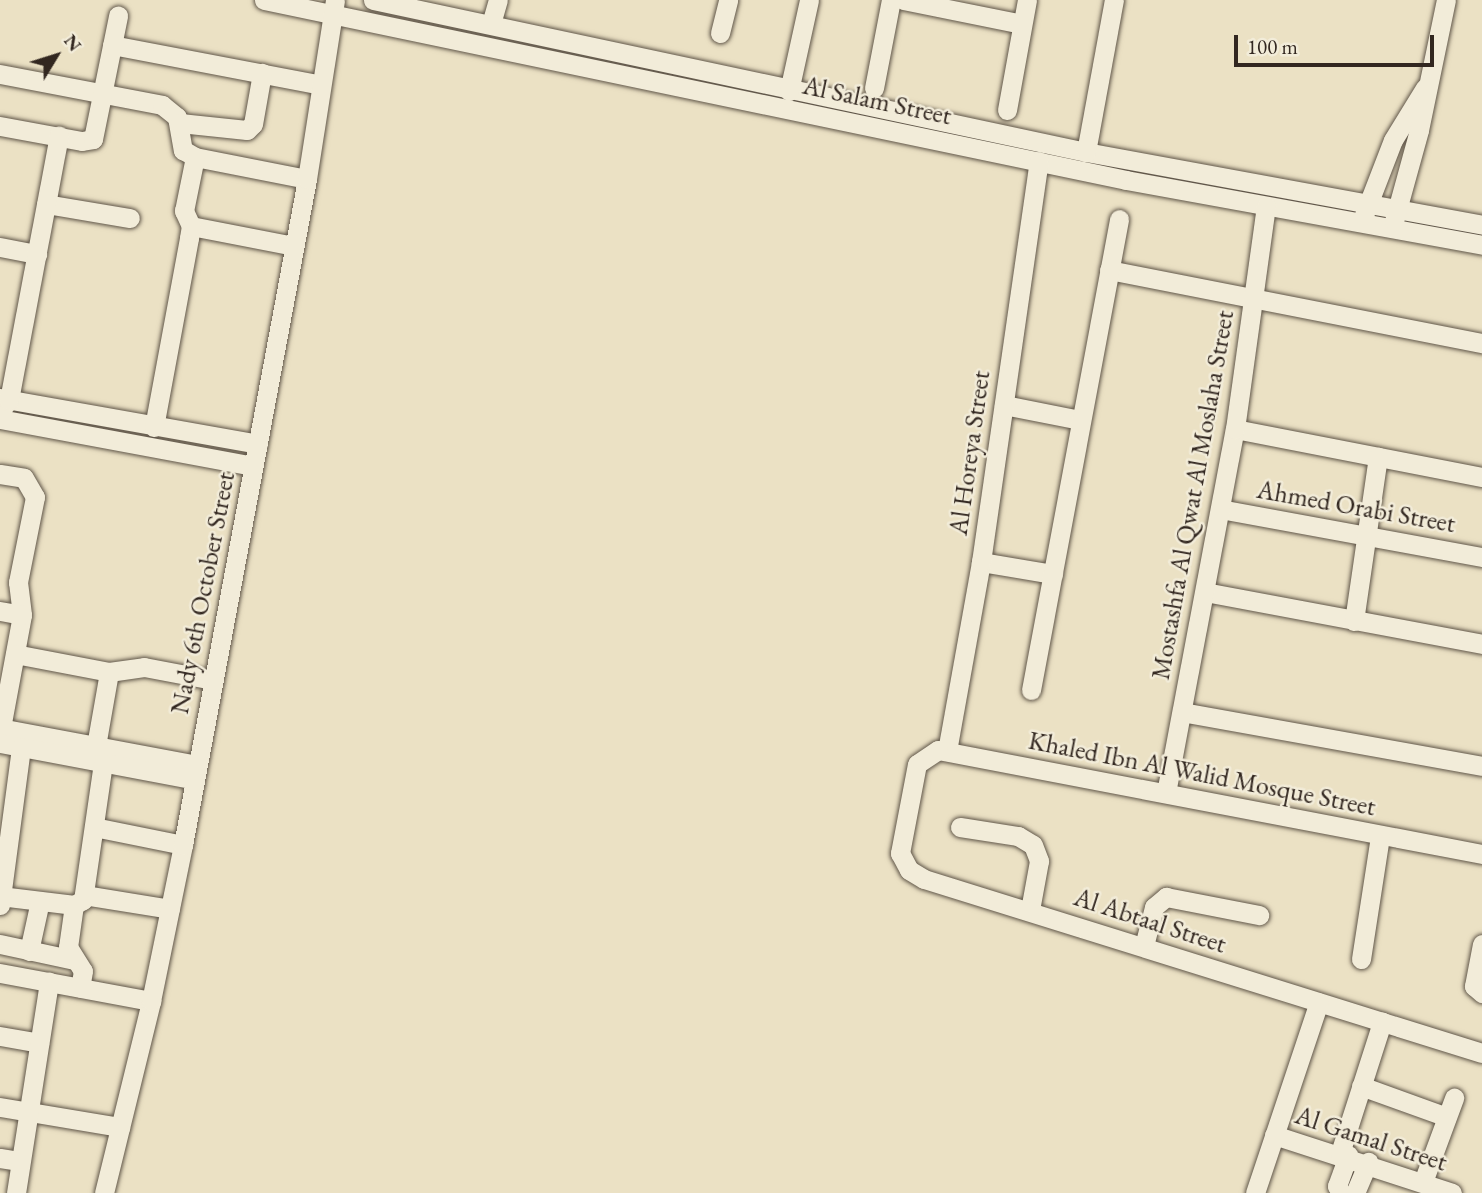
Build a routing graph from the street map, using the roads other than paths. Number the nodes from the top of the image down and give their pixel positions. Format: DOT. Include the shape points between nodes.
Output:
graph roads {
  1 [pos="264,0"];
  2 [pos="373,0"];
  3 [pos="498,0"];
  4 [pos="729,0"];
  5 [pos="809,0"];
  6 [pos="891,0"];
  7 [pos="903,0"];
  8 [pos="1027,0"];
  9 [pos="1114,0"];
  10 [pos="1446,0"];
  11 [pos="334,7"];
  12 [pos="118,16"];
  13 [pos="491,24"];
  14 [pos="1022,24"];
  15 [pos="720,33"];
  16 [pos="112,44"];
  17 [pos="562,54"];
  18 [pos="0,74"];
  19 [pos="262,74"];
  20 [pos="1427,84"];
  21 [pos="321,85"];
  22 [pos="874,88"];
  23 [pos="102,91"];
  24 [pos="789,91"];
  25 [pos="1007,110"];
  26 [pos="180,123"];
  27 [pos="0,126"];
  28 [pos="59,136"];
  29 [pos="1086,152"];
  30 [pos="195,157"];
  31 [pos="1039,161"];
  32 [pos="307,179"];
  33 [pos="46,204"];
  34 [pos="1266,206"];
  35 [pos="1397,209"];
  36 [pos="1364,214"];
  37 [pos="130,218"];
  38 [pos="1119,219"];
  39 [pos="1482,225"];
  40 [pos="191,226"];
  41 [pos="1392,229"];
  42 [pos="1482,245"];
  43 [pos="295,246"];
  44 [pos="0,247"];
  45 [pos="37,254"];
  46 [pos="1109,270"];
  47 [pos="1254,298"];
  48 [pos="1482,343"];
  49 [pos="3,403"];
  50 [pos="1004,405"];
  51 [pos="0,419"];
  52 [pos="1080,420"];
  53 [pos="154,428"];
  54 [pos="1235,429"];
  55 [pos="258,444"];
  56 [pos="1378,457"];
  57 [pos="253,466"];
  58 [pos="0,474"];
  59 [pos="1482,477"];
  60 [pos="1220,509"];
  61 [pos="1368,536"];
  62 [pos="1482,557"];
  63 [pos="981,562"];
  64 [pos="1054,574"];
  65 [pos="1205,592"];
  66 [pos="0,611"];
  67 [pos="22,615"];
  68 [pos="1353,621"];
  69 [pos="1482,644"];
  70 [pos="15,654"];
  71 [pos="109,672"];
  72 [pos="213,680"];
  73 [pos="1031,690"];
  74 [pos="1182,712"];
  75 [pos="0,728"];
  76 [pos="0,743"];
  77 [pos="21,747"];
  78 [pos="947,751"];
  79 [pos="99,755"];
  80 [pos="1482,766"];
  81 [pos="196,773"];
  82 [pos="1166,793"];
  83 [pos="94,827"];
  84 [pos="960,827"];
  85 [pos="1380,836"];
  86 [pos="183,845"];
  87 [pos="1482,854"];
  88 [pos="0,896"];
  89 [pos="79,900"];
  90 [pos="40,901"];
  91 [pos="0,905"];
  92 [pos="170,909"];
  93 [pos="1030,910"];
  94 [pos="1259,915"];
  95 [pos="0,944"];
  96 [pos="1482,944"];
  97 [pos="1144,946"];
  98 [pos="29,950"];
  99 [pos="1361,959"];
  100 [pos="75,960"];
  101 [pos="0,973"];
  102 [pos="49,982"];
  103 [pos="80,988"];
  104 [pos="1482,993"];
  105 [pos="151,1001"];
  106 [pos="1318,1002"];
  107 [pos="1382,1022"];
  108 [pos="0,1036"];
  109 [pos="38,1043"];
  110 [pos="1482,1053"];
  111 [pos="1362,1086"];
  112 [pos="1454,1098"];
  113 [pos="0,1107"];
  114 [pos="27,1112"];
  115 [pos="1447,1117"];
  116 [pos="120,1127"];
  117 [pos="1274,1135"];
  118 [pos="1344,1154"];
  119 [pos="0,1158"];
  120 [pos="20,1161"];
  121 [pos="1368,1162"];
  122 [pos="1423,1182"];
  123 [pos="16,1193"];
  124 [pos="104,1193"];
  125 [pos="1255,1193"];
  126 [pos="1341,1193"];
  127 [pos="1355,1193"];
  128 [pos="1452,1193"];
  1 -- 11 [label="street, Al Salam Street"];
  2 -- 13 [label="street, Al Salam Street"];
  3 -- 13 [label="street"];
  4 -- 15 [label="street"];
  5 -- 24 [label="street"];
  6 -- 22 [label="street"];
  7 -- 14 [label="street"];
  8 -- 14 [label="street"];
  9 -- 29 [label="street"];
  10 -- 20 [label="street"];
  11 -- 17 [label="street, Al Salam Street"];
  11 -- 21 [label="street, Nady 6th October Street"];
  12 -- 16 [label="street"];
  13 -- 17 [label="street, Al Salam Street"];
  14 -- 25 [label="street"];
  16 -- 19 [label="street"];
  16 -- 23 [label="street"];
  17 -- 24 [label="street, Al Salam Street"];
  17 -- 31 [label="street, Al Salam Street"];
  18 -- 23 [label="street"];
  19 -- 21 [label="street"];
  19 -- 26 [label="street" via="253,124 247,130"];
  20 -- 35 [label="street"];
  20 -- 36 [label="street" via="1393,140"];
  21 -- 32 [label="street, Nady 6th October Street"];
  23 -- 26 [label="street" via="162,105"];
  23 -- 28 [label="street" via="93,139"];
  24 -- 29 [label="street, Al Salam Street"];
  26 -- 30 [label="street" via="183,150"];
  27 -- 28 [label="street"];
  28 -- 33 [label="street"];
  29 -- 36 [label="street, Al Salam Street"];
  30 -- 32 [label="street"];
  30 -- 40 [label="street" via="184,211"];
  31 -- 34 [label="street, Al Salam Street"];
  31 -- 50 [label="street, Al Horeya Street"];
  32 -- 43 [label="street, Nady 6th October Street"];
  33 -- 37 [label="street"];
  33 -- 45 [label="street"];
  34 -- 36 [label="street, Al Salam Street"];
  34 -- 47 [label="street, Mostashfa Al Qwat Al Moslaha Street"];
  35 -- 36 [label="street, Al Salam Street"];
  35 -- 39 [label="street, Al Salam Street"];
  35 -- 41 [label="street"];
  36 -- 41 [label="street, Al Salam Street"];
  38 -- 46 [label="street"];
  40 -- 43 [label="street"];
  40 -- 53 [label="street"];
  41 -- 42 [label="street, Al Salam Street"];
  43 -- 55 [label="street, Nady 6th October Street"];
  44 -- 45 [label="street"];
  45 -- 49 [label="street"];
  46 -- 47 [label="street"];
  46 -- 52 [label="street"];
  47 -- 48 [label="street"];
  47 -- 54 [label="street, Mostashfa Al Qwat Al Moslaha Street"];
  49 -- 53 [label="street"];
  50 -- 52 [label="street"];
  50 -- 63 [label="street, Al Horeya Street"];
  51 -- 57 [label="street"];
  52 -- 64 [label="street"];
  53 -- 55 [label="street"];
  54 -- 56 [label="street"];
  54 -- 60 [label="street, Mostashfa Al Qwat Al Moslaha Street"];
  55 -- 57 [label="street, Nady 6th October Street"];
  56 -- 59 [label="street"];
  56 -- 61 [label="street"];
  57 -- 72 [label="street, Nady 6th October Street"];
  58 -- 67 [label="street" via="24,478 35,497 18,582"];
  60 -- 61 [label="street, Ahmed Orabi Street"];
  60 -- 65 [label="street, Mostashfa Al Qwat Al Moslaha Street"];
  61 -- 62 [label="street, Ahmed Orabi Street"];
  61 -- 68 [label="street"];
  63 -- 64 [label="street"];
  63 -- 78 [label="street, Al Horeya Street"];
  64 -- 73 [label="street"];
  65 -- 68 [label="street"];
  65 -- 74 [label="street, Mostashfa Al Qwat Al Moslaha Street"];
  66 -- 67 [label="street"];
  67 -- 70 [label="street"];
  68 -- 69 [label="street"];
  70 -- 71 [label="street"];
  70 -- 75 [label="street"];
  71 -- 72 [label="street" via="144,667"];
  71 -- 79 [label="street"];
  72 -- 81 [label="street, Nady 6th October Street"];
  74 -- 80 [label="street"];
  74 -- 82 [label="street, Mostashfa Al Qwat Al Moslaha Street"];
  75 -- 79 [label="street"];
  76 -- 77 [label="street"];
  77 -- 79 [label="street"];
  77 -- 88 [label="street"];
  78 -- 82 [label="street, Khaled Ibn Al Walid Mosque Street"];
  78 -- 93 [label="street, Al Abtaal Street" via="930,752 917,764 900,853 909,870 924,879"];
  79 -- 81 [label="street"];
  79 -- 83 [label="street"];
  81 -- 86 [label="street, Nady 6th October Street"];
  82 -- 85 [label="street, Khaled Ibn Al Walid Mosque Street"];
  83 -- 86 [label="street"];
  83 -- 89 [label="street"];
  84 -- 93 [label="street" via="1018,836 1033,845 1039,861"];
  85 -- 87 [label="street, Khaled Ibn Al Walid Mosque Street"];
  85 -- 99 [label="street"];
  86 -- 92 [label="street, Nady 6th October Street"];
  88 -- 90 [label="street"];
  88 -- 91 [label="street"];
  89 -- 90 [label="street"];
  89 -- 92 [label="street"];
  89 -- 100 [label="street" via="68,947"];
  90 -- 98 [label="street"];
  92 -- 105 [label="street, Nady 6th October Street"];
  93 -- 97 [label="street, Al Abtaal Street"];
  94 -- 97 [label="street" via="1166,897 1154,907"];
  95 -- 98 [label="street"];
  96 -- 104 [label="street" via="1474,986"];
  97 -- 106 [label="street, Al Abtaal Street"];
  98 -- 100 [label="street"];
  100 -- 103 [label="street" via="83,971"];
  101 -- 102 [label="street"];
  102 -- 103 [label="street"];
  102 -- 109 [label="street"];
  103 -- 105 [label="street"];
  105 -- 116 [label="street, Nady 6th October Street"];
  106 -- 107 [label="street, Al Abtaal Street"];
  106 -- 117 [label="street"];
  107 -- 110 [label="street, Al Abtaal Street"];
  107 -- 111 [label="street"];
  108 -- 109 [label="street"];
  109 -- 114 [label="street"];
  111 -- 115 [label="street"];
  111 -- 118 [label="street"];
  112 -- 115 [label="street"];
  113 -- 114 [label="street"];
  114 -- 116 [label="street"];
  114 -- 120 [label="street"];
  115 -- 122 [label="street"];
  116 -- 124 [label="street, Nady 6th October Street"];
  117 -- 118 [label="street, Al Gamal Street"];
  117 -- 125 [label="street"];
  118 -- 121 [label="street, Al Gamal Street"];
  118 -- 126 [label="street" via="1337,1186"];
  119 -- 120 [label="street"];
  120 -- 123 [label="street"];
  121 -- 122 [label="street, Al Gamal Street"];
  121 -- 127 [label="street"];
  122 -- 128 [label="street, Al Gamal Street"];
}
